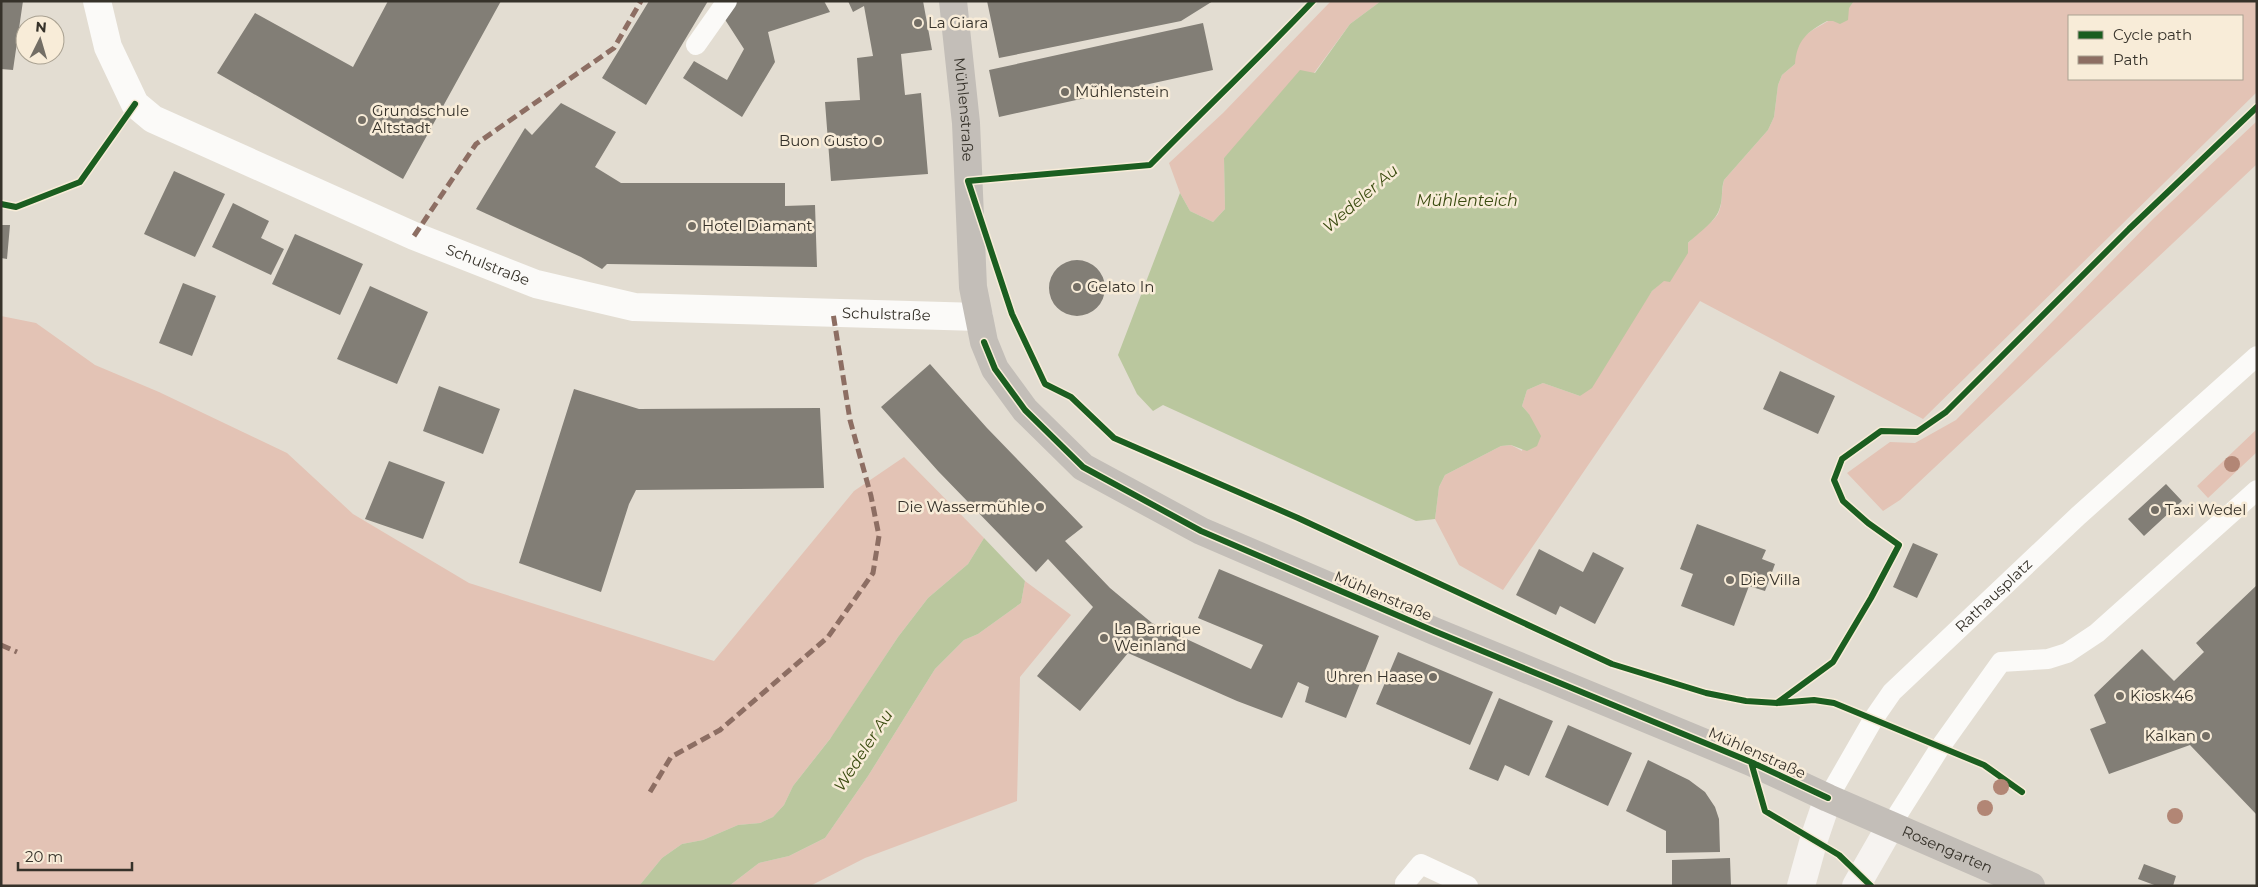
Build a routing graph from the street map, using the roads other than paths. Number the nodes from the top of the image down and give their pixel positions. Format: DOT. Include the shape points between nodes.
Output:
graph roads {
  1 [pos="97,1"];
  2 [pos="727,1"];
  3 [pos="953,1"];
  4 [pos="696,45"];
  5 [pos="979,317"];
  6 [pos="2257,356"];
  7 [pos="2257,490"];
  8 [pos="1828,798"];
  9 [pos="1890,825"];
  10 [pos="1405,886"];
  11 [pos="1468,886"];
  12 [pos="1801,886"];
  13 [pos="1856,886"];
  14 [pos="2031,886"];
  1 -- 5 [label="street, Schulstraße" via="108,47 119,71 135,104 153,119 414,236 536,284 634,307"];
  2 -- 4 [label="lane"];
  3 -- 5 [label="main road, Mühlenstraße" via="966,123 973,287"];
  5 -- 8 [label="main road, Mühlenstraße" via="984,342 995,369 1026,410 1083,467 1200,531 1751,762"];
  6 -- 8 [label="lane, Rathausplatz" via="2078,516 1892,692"];
  7 -- 9 [label="lane" via="2097,633 2067,653 2048,659 2001,662"];
  8 -- 9 [label="main road, Mühlenstraße"];
  8 -- 12 [label="street, Rathausplatz"];
  9 -- 13 [label="street"];
  9 -- 14 [label="main road, Rosengarten"];
  10 -- 11 [label="lane" via="1421,864"];
}
